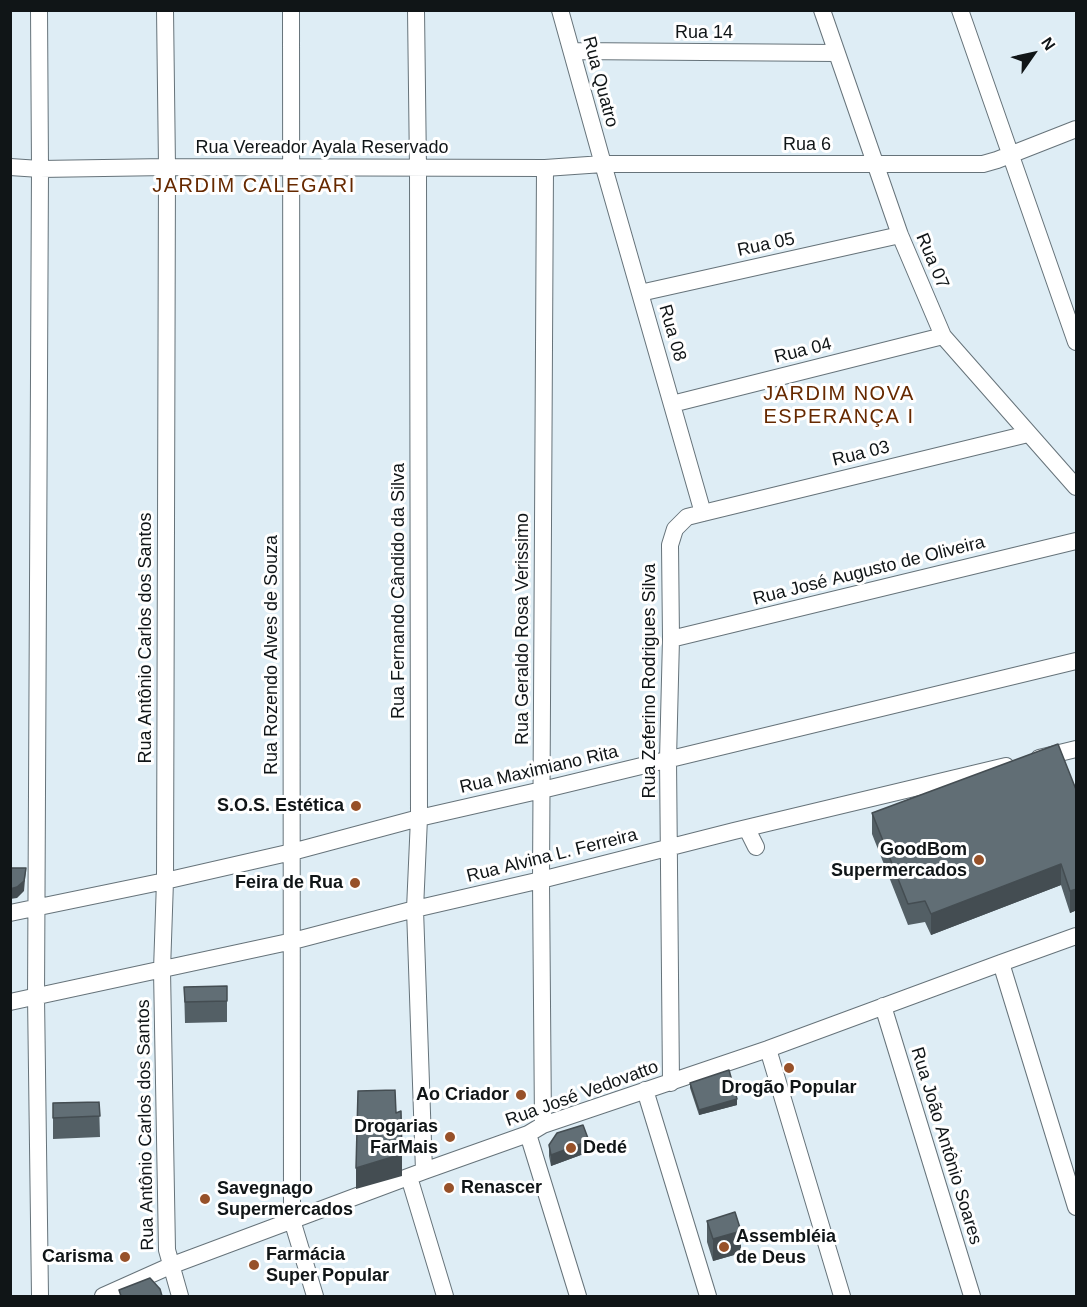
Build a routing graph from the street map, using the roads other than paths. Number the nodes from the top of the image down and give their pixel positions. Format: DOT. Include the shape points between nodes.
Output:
graph roads {
  1 [pos="39,10"];
  2 [pos="165,10"];
  3 [pos="291,10"];
  4 [pos="416,10"];
  5 [pos="560,10"];
  6 [pos="822,10"];
  7 [pos="960,10"];
  8 [pos="572,51"];
  9 [pos="836,53"];
  10 [pos="1077,129"];
  11 [pos="1010,155"];
  12 [pos="603,164"];
  13 [pos="876,165"];
  14 [pos="10,167"];
  15 [pos="166,167"];
  16 [pos="292,167"];
  17 [pos="545,168"];
  18 [pos="40,169"];
  19 [pos="418,169"];
  20 [pos="900,235"];
  21 [pos="640,293"];
  22 [pos="943,336"];
  23 [pos="1077,342"];
  24 [pos="672,404"];
  25 [pos="1028,434"];
  26 [pos="1077,487"];
  27 [pos="703,513"];
  28 [pos="1077,542"];
  29 [pos="670,639"];
  30 [pos="1077,661"];
  31 [pos="1077,749"];
  32 [pos="668,759"];
  33 [pos="542,790"];
  34 [pos="418,818"];
  35 [pos="747,829"];
  36 [pos="756,847"];
  37 [pos="669,848"];
  38 [pos="292,852"];
  39 [pos="541,880"];
  40 [pos="165,881"];
  41 [pos="37,907"];
  42 [pos="415,909"];
  43 [pos="10,913"];
  44 [pos="1077,936"];
  45 [pos="293,941"];
  46 [pos="1001,963"];
  47 [pos="162,970"];
  48 [pos="36,996"];
  49 [pos="10,1002"];
  50 [pos="883,1006"];
  51 [pos="768,1049"];
  52 [pos="671,1083"];
  53 [pos="645,1090"];
  54 [pos="536,1130"];
  55 [pos="416,1174"];
  56 [pos="1077,1207"];
  57 [pos="292,1220"];
  58 [pos="170,1266"];
  59 [pos="40,1296"];
  60 [pos="103,1296"];
  61 [pos="180,1296"];
  62 [pos="315,1296"];
  63 [pos="445,1296"];
  64 [pos="578,1296"];
  65 [pos="708,1296"];
  66 [pos="842,1296"];
  67 [pos="972,1296"];
  1 -- 18 [label="street"];
  2 -- 15 [label="street, Rua Antônio Carlos dos Santos"];
  3 -- 16 [label="street, Rua Rozendo Alves de Souza"];
  4 -- 19 [label="street, Rua Fernando Cândido da Silva"];
  5 -- 8 [label="street, Rua Quatro"];
  6 -- 9 [label="street, Rua 07"];
  7 -- 11 [label="street"];
  8 -- 9 [label="street, Rua 14"];
  8 -- 12 [label="street, Rua Quatro"];
  9 -- 13 [label="street, Rua 07"];
  10 -- 11 [label="street, Rua 6"];
  11 -- 13 [label="street, Rua 6" via="982,164"];
  11 -- 23 [label="street"];
  12 -- 13 [label="street, Rua 6"];
  12 -- 17 [label="street, Rua Vereador Ayala Reservado"];
  12 -- 21 [label="street, Rua 08"];
  13 -- 20 [label="street, Rua 07"];
  14 -- 18 [label="street, Rua Vereador Ayala Reservado"];
  15 -- 16 [label="street, Rua Vereador Ayala Reservado"];
  15 -- 18 [label="street, Rua Vereador Ayala Reservado"];
  15 -- 40 [label="street, Rua Antônio Carlos dos Santos"];
  16 -- 19 [label="street, Rua Vereador Ayala Reservado"];
  16 -- 38 [label="street, Rua Rozendo Alves de Souza"];
  17 -- 19 [label="street, Rua Vereador Ayala Reservado"];
  17 -- 33 [label="street, Rua Geraldo Rosa Verissimo"];
  18 -- 41 [label="street"];
  19 -- 34 [label="street, Rua Fernando Cândido da Silva"];
  20 -- 21 [label="street, Rua 05"];
  20 -- 22 [label="street, Rua 07"];
  21 -- 24 [label="street, Rua 08"];
  22 -- 24 [label="street, Rua 04"];
  22 -- 25 [label="street, Rua 07"];
  24 -- 27 [label="street, Rua 08"];
  25 -- 26 [label="street, Rua 07"];
  25 -- 27 [label="street, Rua 03"];
  27 -- 29 [label="street, Rua Zeferino Rodrigues Silva" via="687,517 675,529 670,545"];
  28 -- 29 [label="street, Rua José Augusto de Oliveira"];
  29 -- 32 [label="street, Rua Zeferino Rodrigues Silva"];
  30 -- 32 [label="street, Rua Maximiano Rita"];
  31 -- 35 [label="street, Rua Alvina L. Ferreira"];
  32 -- 33 [label="street, Rua Maximiano Rita"];
  32 -- 37 [label="street, Rua Zeferino Rodrigues Silva"];
  33 -- 34 [label="street, Rua Maximiano Rita"];
  33 -- 39 [label="street, Rua Geraldo Rosa Verissimo"];
  34 -- 38 [label="street, Rua Maximiano Rita"];
  34 -- 42 [label="street, Rua Fernando Cândido da Silva"];
  35 -- 36 [label="street"];
  35 -- 37 [label="street, Rua Alvina L. Ferreira"];
  37 -- 39 [label="street, Rua Alvina L. Ferreira"];
  37 -- 52 [label="street, Rua Zeferino Rodrigues Silva"];
  38 -- 40 [label="street, Rua Maximiano Rita"];
  38 -- 45 [label="street, Rua Rozendo Alves de Souza"];
  39 -- 42 [label="street, Rua Alvina L. Ferreira"];
  39 -- 54 [label="street, Rua Geraldo Rosa Verissimo"];
  40 -- 41 [label="street, Rua Maximiano Rita"];
  40 -- 47 [label="street, Rua Antônio Carlos dos Santos"];
  41 -- 43 [label="street, Rua Maximiano Rita"];
  41 -- 48 [label="street"];
  42 -- 45 [label="street, Rua Alvina L. Ferreira"];
  42 -- 55 [label="street, Rua Fernando Cândido da Silva"];
  44 -- 46 [label="street, Rua José Vedovatto"];
  45 -- 47 [label="street, Rua Alvina L. Ferreira"];
  45 -- 57 [label="street, Rua Rozendo Alves de Souza"];
  46 -- 50 [label="street, Rua José Vedovatto"];
  46 -- 56 [label="street"];
  47 -- 48 [label="street, Rua Alvina L. Ferreira"];
  47 -- 58 [label="street, Rua Antônio Carlos dos Santos"];
  48 -- 49 [label="street"];
  48 -- 59 [label="street"];
  50 -- 51 [label="street, Rua José Vedovatto"];
  50 -- 67 [label="street, Rua João Antônio Soares"];
  51 -- 52 [label="street, Rua José Vedovatto"];
  51 -- 66 [label="street"];
  52 -- 53 [label="street, Rua José Vedovatto"];
  53 -- 54 [label="street, Rua José Vedovatto"];
  53 -- 65 [label="street"];
  54 -- 55 [label="street, Rua José Vedovatto"];
  54 -- 64 [label="street, Rua Geraldo Rosa Verissimo"];
  55 -- 57 [label="street, Rua José Vedovatto"];
  55 -- 63 [label="street, Rua Fernando Cândido da Silva"];
  57 -- 58 [label="street, Rua José Vedovatto"];
  57 -- 62 [label="street, Rua Rozendo Alves de Souza"];
  58 -- 60 [label="street, Rua José Vedovatto"];
  58 -- 61 [label="street, Rua Antônio Carlos dos Santos"];
}
